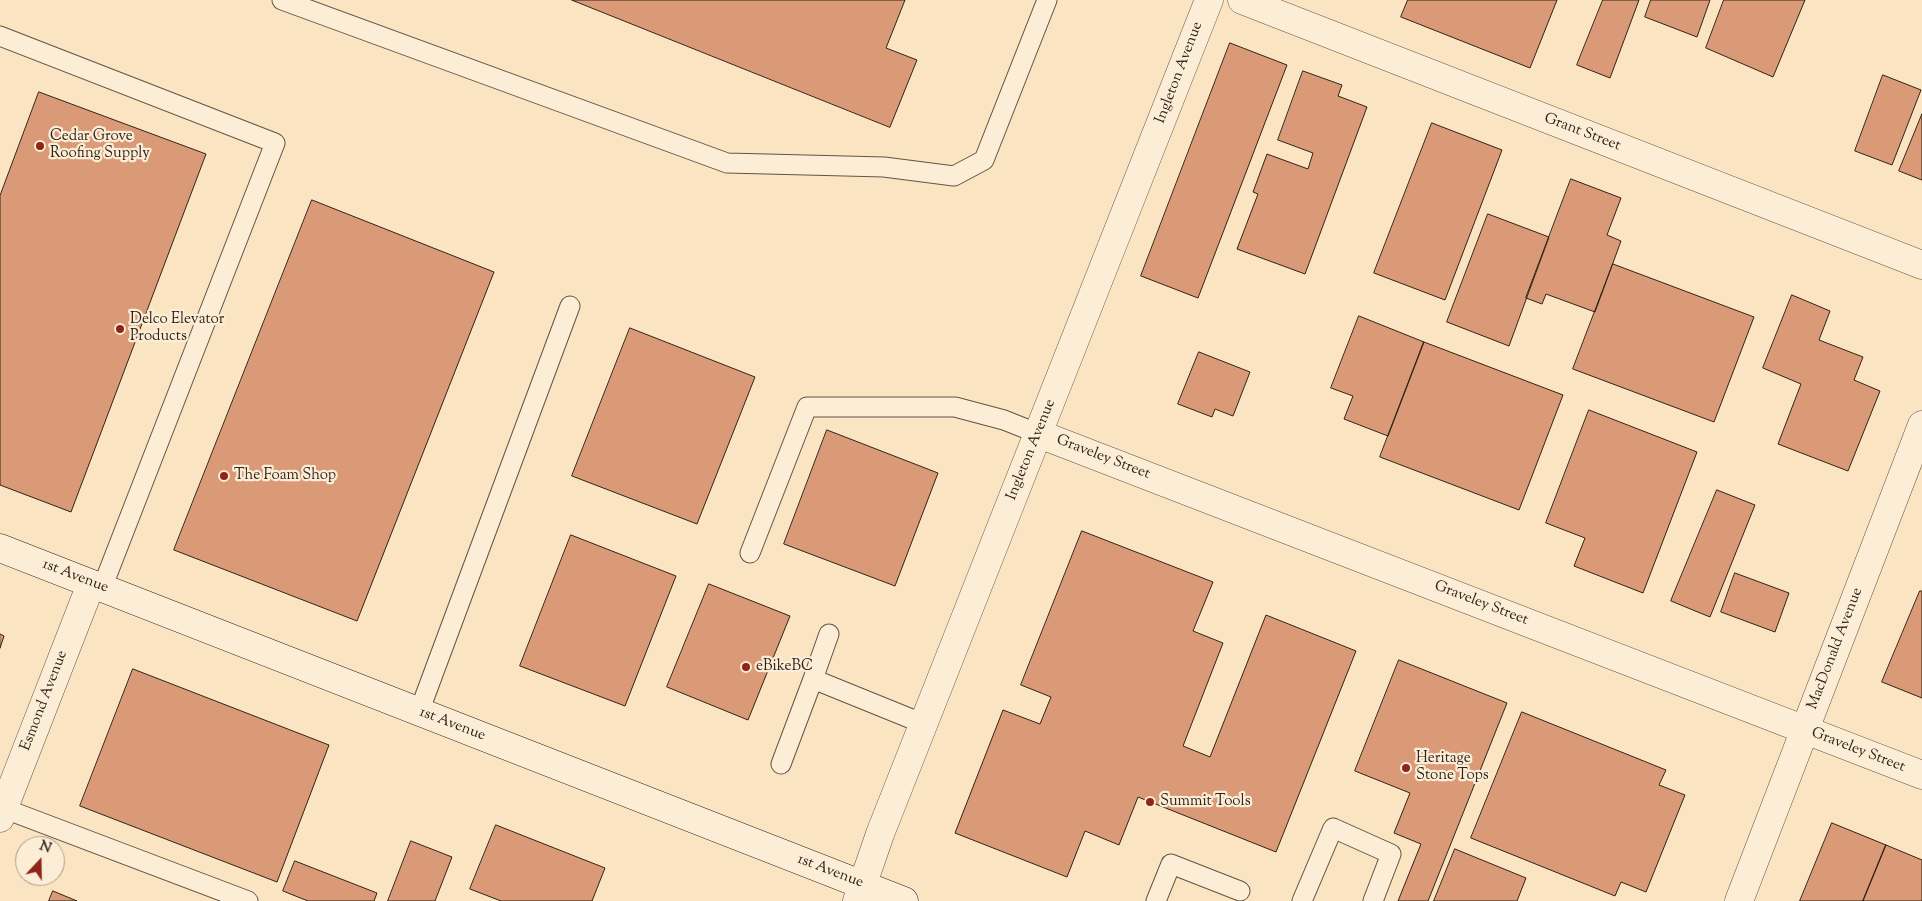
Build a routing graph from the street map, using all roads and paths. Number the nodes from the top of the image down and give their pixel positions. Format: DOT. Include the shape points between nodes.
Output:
graph roads {
  1 [pos="282,0"];
  2 [pos="1047,0"];
  3 [pos="1209,0"];
  4 [pos="1242,0"];
  5 [pos="0,36"];
  6 [pos="1922,265"];
  7 [pos="570,306"];
  8 [pos="1922,425"];
  9 [pos="1039,434"];
  10 [pos="0,548"];
  11 [pos="750,554"];
  12 [pos="97,586"];
  13 [pos="829,634"];
  14 [pos="813,679"];
  15 [pos="419,712"];
  16 [pos="924,724"];
  17 [pos="1804,730"];
  18 [pos="781,764"];
  19 [pos="1922,775"];
  20 [pos="1,811"];
  21 [pos="1240,891"];
  22 [pos="859,893"];
  23 [pos="248,901"];
  24 [pos="904,901"];
  25 [pos="1156,901"];
  26 [pos="1302,901"];
  27 [pos="1373,901"];
  28 [pos="1739,901"];
  1 -- 2 [label="lane" via="727,163 884,167 954,176 984,160"];
  3 -- 9 [label="street, Ingleton Avenue"];
  4 -- 6 [label="street, Grant Street"];
  5 -- 12 [label="lane" via="275,143"];
  7 -- 15 [label="lane"];
  8 -- 17 [label="street, MacDonald Avenue"];
  9 -- 11 [label="lane" via="1004,420 954,407 807,407"];
  9 -- 16 [label="street, Ingleton Avenue"];
  9 -- 17 [label="street, Graveley Street"];
  10 -- 12 [label="street, 1st Avenue"];
  12 -- 15 [label="street, 1st Avenue"];
  12 -- 20 [label="street, Esmond Avenue"];
  13 -- 14 [label="lane"];
  14 -- 16 [label="lane"];
  14 -- 18 [label="lane"];
  15 -- 22 [label="street, 1st Avenue"];
  16 -- 22 [label="street, Ingleton Avenue"];
  17 -- 19 [label="street, Graveley Street"];
  17 -- 28 [label="street, MacDonald Avenue"];
  20 -- 23 [label="lane"];
  21 -- 25 [label="lane" via="1171,864"];
  22 -- 24 [label="street, 1st Avenue"];
  26 -- 27 [label="lane" via="1333,828 1391,854"];
}
